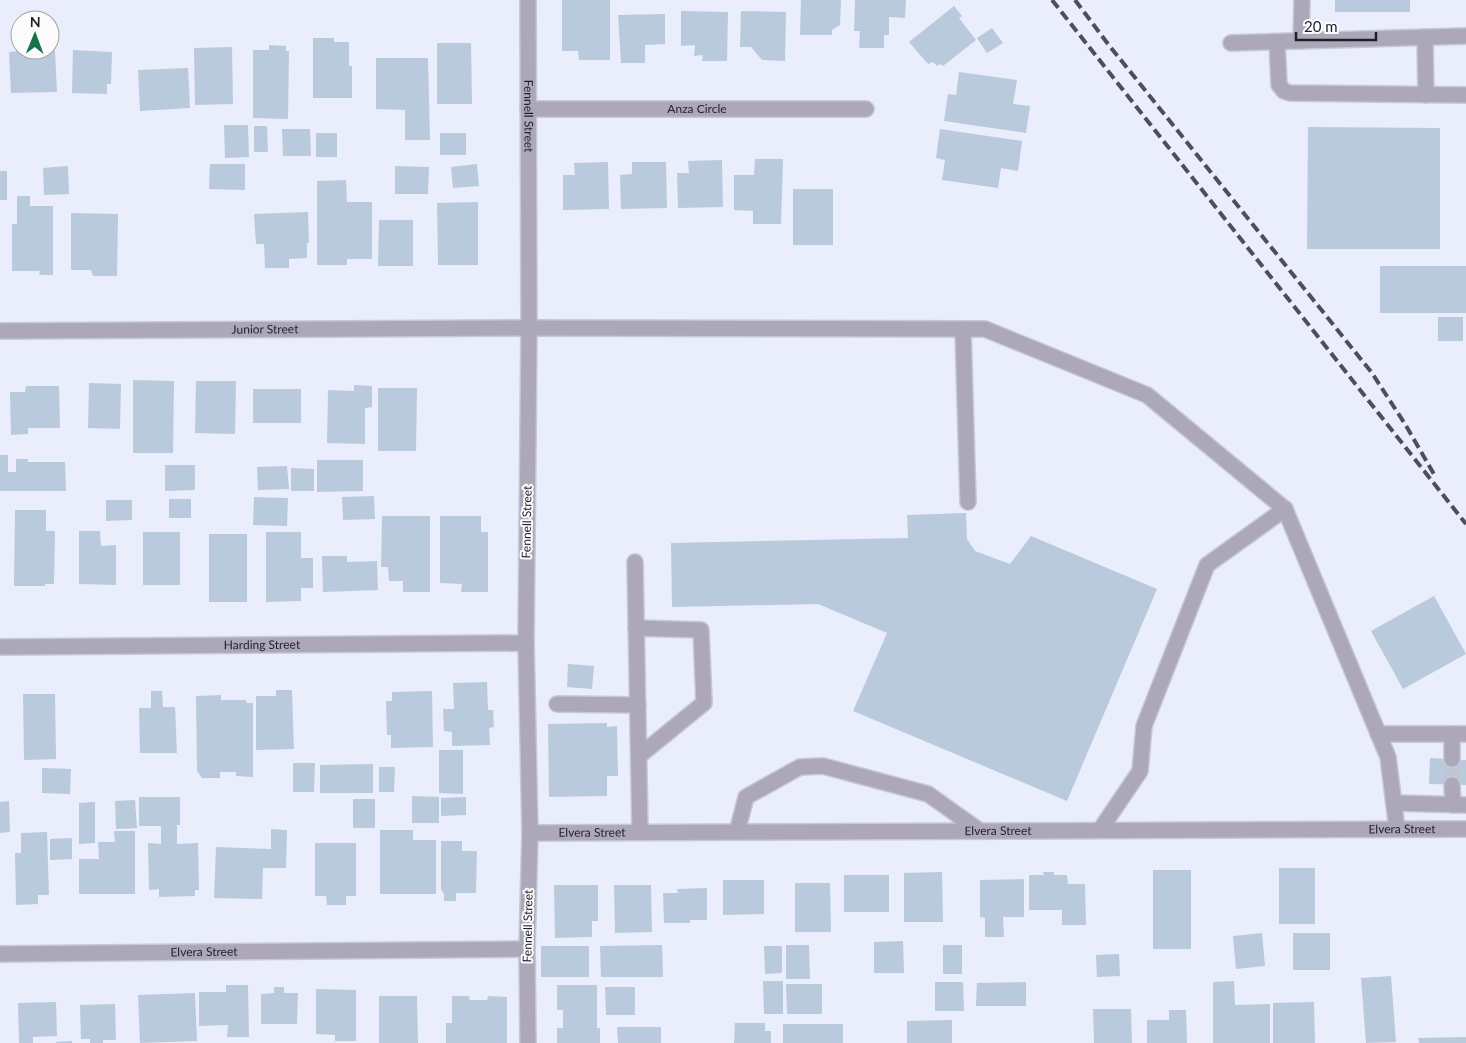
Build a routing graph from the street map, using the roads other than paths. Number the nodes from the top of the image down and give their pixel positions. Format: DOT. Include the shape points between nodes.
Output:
graph roads {
  1 [pos="528,0"];
  2 [pos="1302,0"];
  3 [pos="1466,36"];
  4 [pos="1425,37"];
  5 [pos="1301,41"];
  6 [pos="1276,42"];
  7 [pos="1231,43"];
  8 [pos="1426,95"];
  9 [pos="1466,95"];
  10 [pos="528,109"];
  11 [pos="866,109"];
  12 [pos="529,328"];
  13 [pos="962,329"];
  14 [pos="0,331"];
  15 [pos="968,502"];
  16 [pos="1285,509"];
  17 [pos="635,562"];
  18 [pos="636,628"];
  19 [pos="526,643"];
  20 [pos="0,647"];
  21 [pos="556,704"];
  22 [pos="638,705"];
  23 [pos="1378,734"];
  24 [pos="1459,734"];
  25 [pos="639,756"];
  26 [pos="1452,759"];
  27 [pos="1452,785"];
  28 [pos="1394,804"];
  29 [pos="1460,805"];
  30 [pos="1397,829"];
  31 [pos="1466,829"];
  32 [pos="1100,830"];
  33 [pos="980,831"];
  34 [pos="640,832"];
  35 [pos="738,832"];
  36 [pos="530,833"];
  37 [pos="527,949"];
  38 [pos="0,954"];
  39 [pos="528,1043"];
  1 -- 10 [label="street, Fennell Street"];
  2 -- 5 [label="street"];
  3 -- 4 [label="street"];
  4 -- 5 [label="street"];
  4 -- 8 [label="street"];
  5 -- 6 [label="street"];
  6 -- 7 [label="street"];
  6 -- 8 [label="street" via="1279,85 1284,91"];
  8 -- 9 [label="street"];
  10 -- 11 [label="street, Anza Circle"];
  10 -- 12 [label="street, Fennell Street"];
  12 -- 13 [label="street, Junior Street"];
  12 -- 14 [label="street, Junior Street"];
  12 -- 19 [label="street, Fennell Street"];
  13 -- 15 [label="street"];
  13 -- 16 [label="street, Junior Street" via="985,329 1147,395"];
  16 -- 23 [label="street"];
  16 -- 32 [label="street" via="1207,565 1144,726 1140,771"];
  17 -- 18 [label="street"];
  18 -- 22 [label="street"];
  18 -- 25 [label="street" via="701,630 704,703"];
  19 -- 20 [label="street, Harding Street"];
  19 -- 36 [label="street, Fennell Street"];
  21 -- 22 [label="street"];
  22 -- 25 [label="street"];
  23 -- 24 [label="street"];
  23 -- 28 [label="street" via="1388,757"];
  24 -- 26 [label="street"];
  25 -- 34 [label="street"];
  27 -- 29 [label="street"];
  28 -- 29 [label="street"];
  28 -- 30 [label="street"];
  30 -- 31 [label="street, Elvera Street"];
  30 -- 32 [label="street, Elvera Street"];
  32 -- 33 [label="street, Elvera Street"];
  33 -- 35 [label="street, Elvera Street"];
  33 -- 35 [label="street" via="928,794 822,766 800,767 746,797"];
  34 -- 35 [label="street, Elvera Street"];
  34 -- 36 [label="street, Elvera Street"];
  36 -- 37 [label="street, Fennell Street"];
  37 -- 38 [label="street, Elvera Street"];
  37 -- 39 [label="street, Fennell Street"];
}
